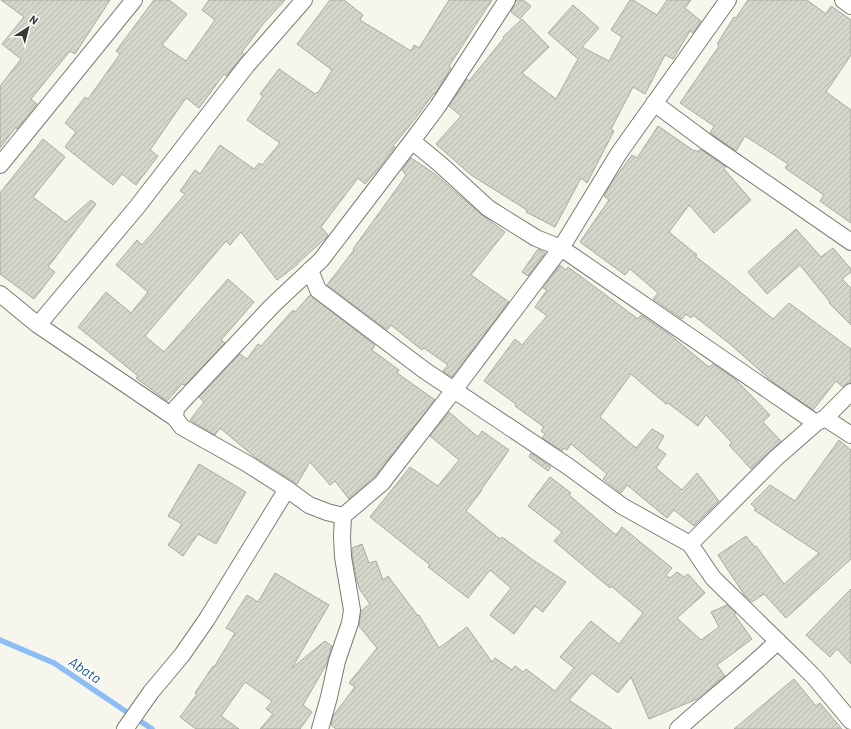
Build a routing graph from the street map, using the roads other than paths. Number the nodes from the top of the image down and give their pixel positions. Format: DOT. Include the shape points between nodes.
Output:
graph roads {
  1 [pos="134,0"];
  2 [pos="304,0"];
  3 [pos="507,0"];
  4 [pos="728,0"];
  5 [pos="843,0"];
  6 [pos="851,6"];
  7 [pos="654,103"];
  8 [pos="412,141"];
  9 [pos="0,165"];
  10 [pos="851,242"];
  11 [pos="561,248"];
  12 [pos="310,270"];
  13 [pos="0,294"];
  14 [pos="38,325"];
  15 [pos="454,390"];
  16 [pos="851,392"];
  17 [pos="175,418"];
  18 [pos="821,420"];
  19 [pos="851,435"];
  20 [pos="287,489"];
  21 [pos="343,516"];
  22 [pos="690,544"];
  23 [pos="778,641"];
  24 [pos="851,720"];
  25 [pos="125,729"];
  26 [pos="320,729"];
  27 [pos="678,729"];
  1 -- 9 [label="street"];
  2 -- 14 [label="street" via="246,65 137,207"];
  3 -- 8 [label="street" via="438,106"];
  4 -- 7 [label="street"];
  5 -- 6 [label="street"];
  7 -- 10 [label="street"];
  7 -- 11 [label="street" via="619,153"];
  8 -- 11 [label="street" via="488,208 536,238"];
  8 -- 12 [label="street" via="321,260"];
  11 -- 15 [label="street"];
  11 -- 18 [label="street"];
  12 -- 15 [label="street" via="318,290"];
  12 -- 17 [label="street" via="273,305 176,408"];
  13 -- 14 [label="street"];
  14 -- 17 [label="street"];
  15 -- 21 [label="street" via="382,483"];
  15 -- 22 [label="street" via="622,506"];
  16 -- 18 [label="street"];
  17 -- 20 [label="street" via="182,428"];
  18 -- 19 [label="street"];
  18 -- 22 [label="street" via="776,458"];
  20 -- 21 [label="street" via="309,505"];
  20 -- 25 [label="street" via="186,649"];
  21 -- 26 [label="street" via="343,557 352,610"];
  22 -- 23 [label="street" via="713,578"];
  23 -- 24 [label="street" via="815,678"];
  23 -- 27 [label="street"];
}
